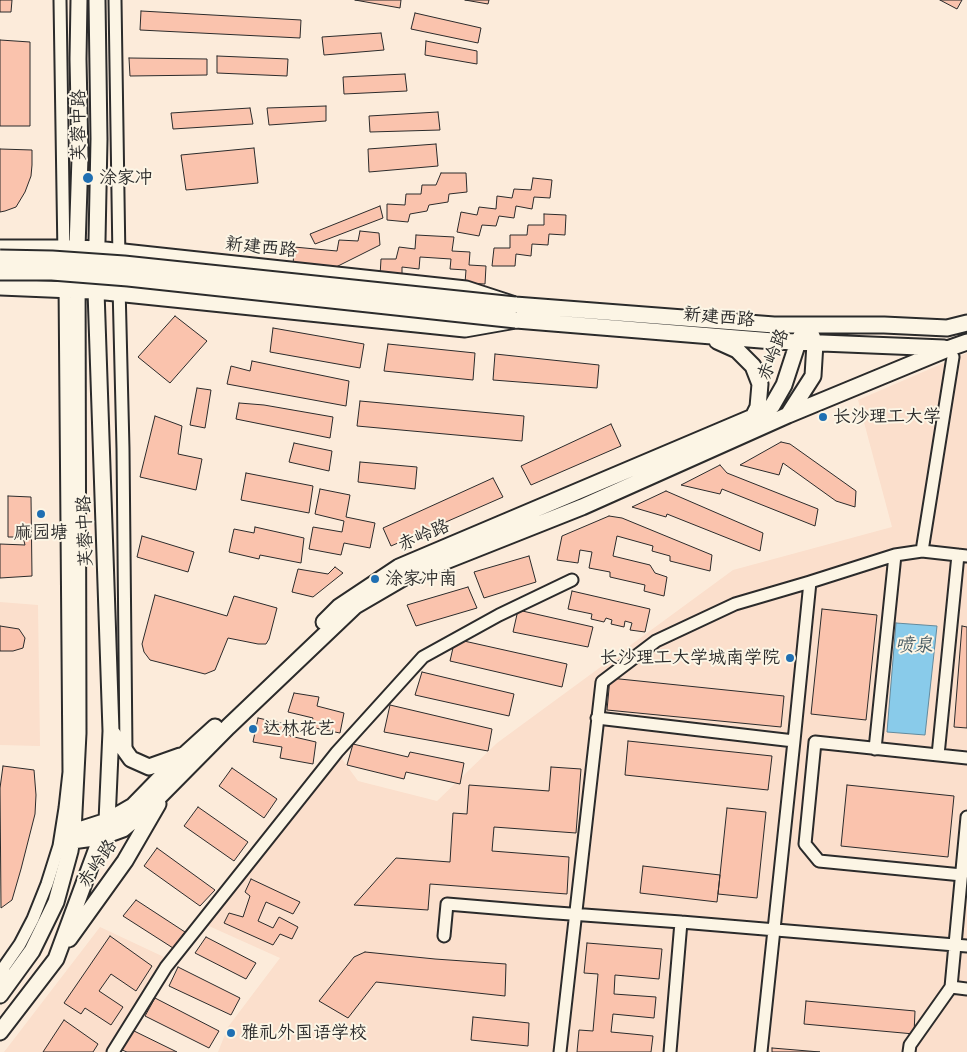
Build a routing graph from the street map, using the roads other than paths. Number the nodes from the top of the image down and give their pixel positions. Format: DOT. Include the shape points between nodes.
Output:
graph roads {
  1 [pos="60,0"];
  2 [pos="79,0"];
  3 [pos="97,0"];
  4 [pos="115,0"];
  5 [pos="0,248"];
  6 [pos="71,248"];
  7 [pos="96,249"];
  8 [pos="119,252"];
  9 [pos="0,258"];
  10 [pos="0,272"];
  11 [pos="0,287"];
  12 [pos="71,289"];
  13 [pos="96,291"];
  14 [pos="120,293"];
  15 [pos="515,312"];
  16 [pos="967,323"];
  17 [pos="802,326"];
  18 [pos="705,336"];
  19 [pos="798,342"];
  20 [pos="967,342"];
  21 [pos="815,343"];
  22 [pos="952,352"];
  23 [pos="788,415"];
  24 [pos="753,417"];
  25 [pos="922,551"];
  26 [pos="895,555"];
  27 [pos="962,556"];
  28 [pos="572,580"];
  29 [pos="810,582"];
  30 [pos="597,718"];
  31 [pos="111,731"];
  32 [pos="794,741"];
  33 [pos="875,749"];
  34 [pos="126,751"];
  35 [pos="186,754"];
  36 [pos="938,755"];
  37 [pos="967,758"];
  38 [pos="167,788"];
  39 [pos="967,817"];
  40 [pos="107,821"];
  41 [pos="72,836"];
  42 [pos="101,837"];
  43 [pos="962,875"];
  44 [pos="576,914"];
  45 [pos="681,922"];
  46 [pos="775,930"];
  47 [pos="444,936"];
  48 [pos="955,945"];
  49 [pos="967,946"];
  50 [pos="56,959"];
  51 [pos="951,987"];
  52 [pos="967,989"];
  53 [pos="0,995"];
  54 [pos="0,1032"];
  55 [pos="113,1052"];
  56 [pos="560,1052"];
  57 [pos="670,1052"];
  58 [pos="761,1052"];
  59 [pos="909,1052"];
  1 -- 6 [label="street"];
  2 -- 6 [label="main road, 芙蓉中路" via="80,157"];
  3 -- 7 [label="main road, 芙蓉中路"];
  4 -- 8 [label="street"];
  5 -- 6 [label="main road, 新建西路"];
  6 -- 7 [label="main road, 新建西路"];
  6 -- 12 [label="main road, 芙蓉中路"];
  7 -- 8 [label="main road, 新建西路"];
  7 -- 13 [label="main road, 芙蓉中路"];
  8 -- 14 [label="street"];
  8 -- 15 [label="main road, 新建西路" via="466,289"];
  9 -- 15 [label="main road, 新建西路, bridge" via="124,264"];
  10 -- 15 [label="main road, 新建西路, bridge" via="52,272"];
  11 -- 12 [label="main road, 新建西路"];
  12 -- 13 [label="main road, 新建西路"];
  12 -- 41 [label="main road, 芙蓉中路" via="78,733"];
  12 -- 53 [label="street" via="69,772 59,846 48,884 20,944 4,967"];
  13 -- 14 [label="main road, 新建西路"];
  13 -- 31 [label="main road, 芙蓉中路"];
  14 -- 15 [label="main road, 新建西路" via="465,330"];
  14 -- 34 [label="street"];
  15 -- 17 [label="main road, 新建西路"];
  15 -- 18 [label="main road, 新建西路"];
  16 -- 17 [label="main road, 赤岭路" via="947,328"];
  17 -- 19 [label="main road, 赤岭路"];
  17 -- 21 [label="main road, 赤岭路"];
  18 -- 19 [label="main road, 新建西路"];
  18 -- 24 [label="main road" via="737,350 753,366 760,384 758,407"];
  19 -- 21 [label="main road, 新建西路"];
  19 -- 24 [label="main road, 赤岭路" via="784,385 772,406"];
  20 -- 22 [label="main road, 赤岭路"];
  21 -- 22 [label="main road, 新建西路"];
  21 -- 23 [label="main road, 赤岭路" via="813,376"];
  22 -- 23 [label="main road, 赤岭路"];
  22 -- 25 [label="street"];
  23 -- 38 [label="main road, 赤岭路" via="582,507 403,578 355,606"];
  24 -- 35 [label="main road, 赤岭路" via="399,567 339,607"];
  25 -- 26 [label="street"];
  25 -- 27 [label="street"];
  26 -- 29 [label="street"];
  26 -- 33 [label="street"];
  27 -- 36 [label="street"];
  28 -- 55 [label="street" via="423,657 337,752 166,967"];
  29 -- 30 [label="street" via="735,604 656,641 602,682"];
  29 -- 32 [label="street"];
  30 -- 32 [label="street"];
  30 -- 44 [label="street"];
  31 -- 34 [label="main road"];
  31 -- 40 [label="main road, 芙蓉中路"];
  32 -- 46 [label="street"];
  33 -- 36 [label="street"];
  33 -- 43 [label="street" via="815,742 805,844 819,861"];
  34 -- 35 [label="main road" via="131,759 149,767"];
  35 -- 40 [label="main road, 赤岭路" via="133,806"];
  36 -- 37 [label="street"];
  38 -- 42 [label="main road, 赤岭路" via="123,829"];
  38 -- 50 [label="main road, 赤岭路" via="125,861"];
  39 -- 43 [label="street"];
  40 -- 41 [label="main road, 赤岭路"];
  40 -- 42 [label="main road, 芙蓉中路"];
  41 -- 42 [label="main road, 赤岭路"];
  41 -- 53 [label="main road, 芙蓉中路" via="56,902 32,951"];
  42 -- 50 [label="main road, 芙蓉中路"];
  43 -- 48 [label="street"];
  44 -- 45 [label="street"];
  44 -- 47 [label="street" via="447,904"];
  44 -- 56 [label="street"];
  45 -- 46 [label="street"];
  45 -- 57 [label="street"];
  46 -- 48 [label="street"];
  46 -- 58 [label="street"];
  48 -- 49 [label="street"];
  48 -- 51 [label="street"];
  50 -- 54 [label="main road, 芙蓉中路"];
  51 -- 52 [label="street"];
  51 -- 59 [label="street" via="910,1045"];
}
